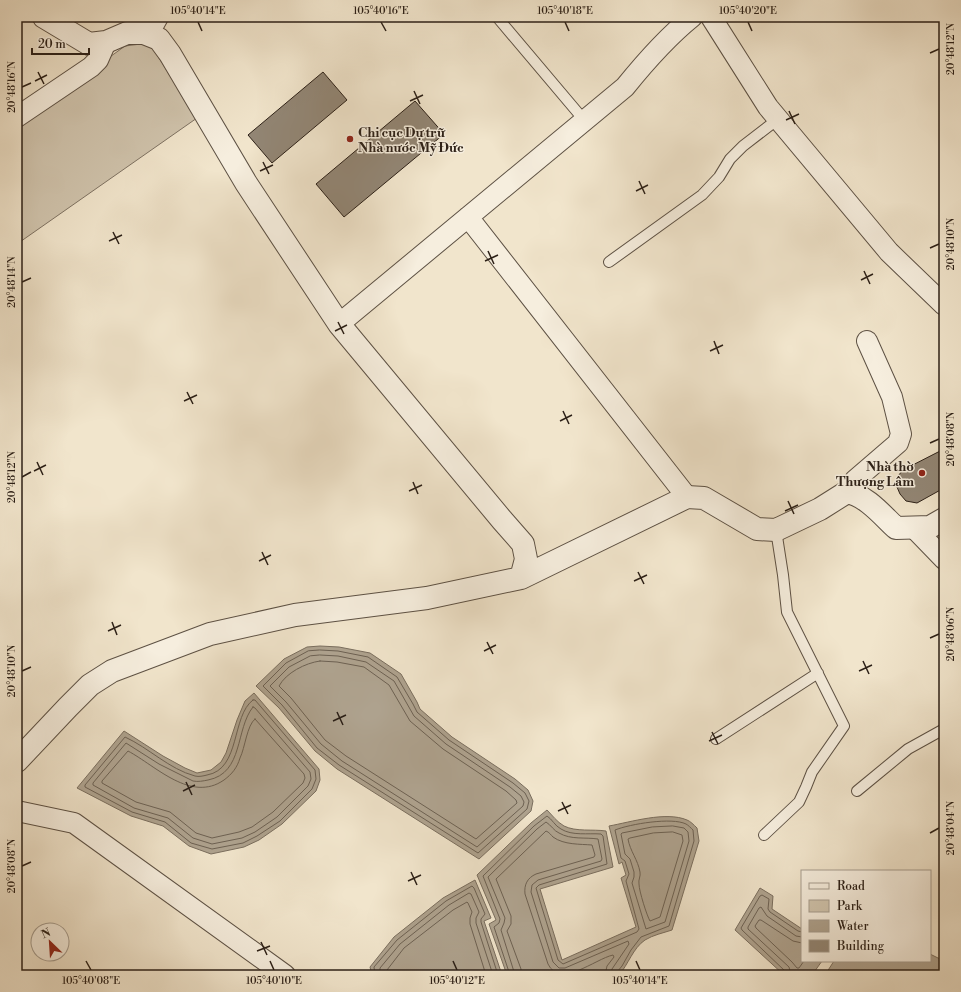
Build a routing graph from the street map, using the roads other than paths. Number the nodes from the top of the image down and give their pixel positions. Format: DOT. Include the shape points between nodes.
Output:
graph roads {
  1 [pos="44,17"];
  2 [pos="497,17"];
  3 [pos="711,17"];
  4 [pos="678,21"];
  5 [pos="153,26"];
  6 [pos="106,42"];
  7 [pos="17,117"];
  8 [pos="778,119"];
  9 [pos="584,120"];
  10 [pos="468,217"];
  11 [pos="609,262"];
  12 [pos="944,305"];
  13 [pos="339,324"];
  14 [pos="867,341"];
  15 [pos="846,492"];
  16 [pos="687,497"];
  17 [pos="944,519"];
  18 [pos="914,528"];
  19 [pos="776,530"];
  20 [pos="944,559"];
  21 [pos="521,578"];
  22 [pos="818,673"];
  23 [pos="944,729"];
  24 [pos="716,739"];
  25 [pos="17,761"];
  26 [pos="857,791"];
  27 [pos="17,811"];
  28 [pos="764,835"];
  29 [pos="285,975"];
  1 -- 6 [label="street" via="89,44"];
  2 -- 9 [label="lane"];
  3 -- 8 [label="street"];
  4 -- 9 [label="street" via="625,86"];
  5 -- 6 [label="street" via="144,33 127,33"];
  5 -- 13 [label="street" via="246,184"];
  6 -- 7 [label="street" via="98,60 91,67"];
  8 -- 11 [label="lane" via="743,146 702,194"];
  8 -- 12 [label="street" via="889,252"];
  9 -- 10 [label="street"];
  10 -- 13 [label="street"];
  10 -- 16 [label="street"];
  13 -- 21 [label="street" via="523,544 526,559"];
  14 -- 15 [label="street" via="892,397 900,434 898,443 855,480"];
  15 -- 18 [label="street" via="868,502 896,528"];
  15 -- 19 [label="street" via="820,510"];
  16 -- 19 [label="street" via="704,498 757,528"];
  16 -- 21 [label="street"];
  17 -- 18 [label="street" via="930,527"];
  18 -- 20 [label="street"];
  19 -- 22 [label="lane" via="787,612"];
  21 -- 25 [label="street" via="427,598 295,615 210,634 112,671 68,707"];
  22 -- 24 [label="lane"];
  22 -- 28 [label="lane" via="844,726 812,772 799,802"];
  23 -- 26 [label="lane" via="908,749"];
  27 -- 29 [label="street" via="74,823"];
}
